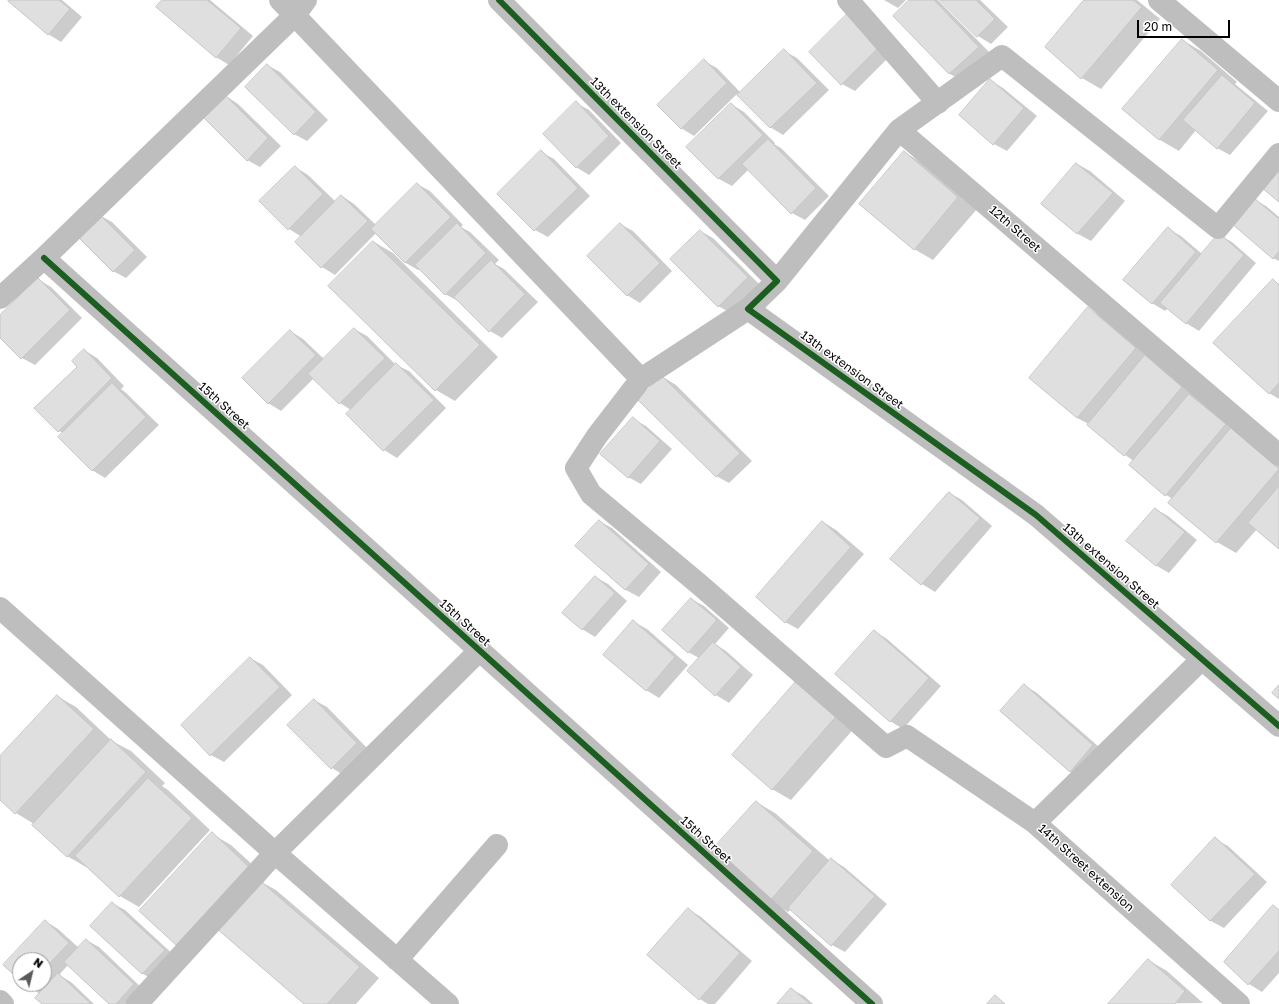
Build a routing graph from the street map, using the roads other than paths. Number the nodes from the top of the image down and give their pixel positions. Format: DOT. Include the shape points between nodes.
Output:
graph roads {
  1 [pos="499,0"];
  2 [pos="848,0"];
  3 [pos="1159,0"];
  4 [pos="294,5"];
  5 [pos="1279,101"];
  6 [pos="938,102"];
  7 [pos="899,130"];
  8 [pos="1279,154"];
  9 [pos="44,258"];
  10 [pos="777,281"];
  11 [pos="0,298"];
  12 [pos="748,309"];
  13 [pos="642,379"];
  14 [pos="1279,455"];
  15 [pos="0,608"];
  16 [pos="479,651"];
  17 [pos="1202,659"];
  18 [pos="1279,726"];
  19 [pos="1035,823"];
  20 [pos="497,845"];
  21 [pos="274,853"];
  22 [pos="397,960"];
  23 [pos="0,1001"];
  24 [pos="3,1004"];
  25 [pos="138,1004"];
  26 [pos="448,1004"];
  27 [pos="872,1004"];
  28 [pos="1239,1004"];
  1 -- 10 [label="street, 13th extension Street"];
  2 -- 6 [label="street"];
  3 -- 5 [label="street"];
  4 -- 9 [label="street"];
  4 -- 13 [label="street"];
  6 -- 7 [label="street"];
  6 -- 8 [label="street" via="1002,56 1218,228"];
  7 -- 10 [label="street"];
  7 -- 14 [label="street, 12th Street"];
  9 -- 11 [label="street"];
  9 -- 16 [label="street, 15th Street"];
  10 -- 12 [label="street"];
  12 -- 13 [label="street"];
  12 -- 17 [label="street, 13th extension Street" via="1036,515"];
  13 -- 19 [label="street" via="597,436 576,468 590,494 700,585 886,747 907,736"];
  15 -- 21 [label="street"];
  16 -- 21 [label="street"];
  16 -- 27 [label="street, 15th Street"];
  17 -- 18 [label="street, 13th extension Street"];
  17 -- 19 [label="street, 14th Street extension"];
  19 -- 28 [label="street, 14th Street extension"];
  20 -- 22 [label="street"];
  21 -- 22 [label="street"];
  21 -- 25 [label="street"];
  22 -- 26 [label="street"];
  23 -- 24 [label="street"];
}
